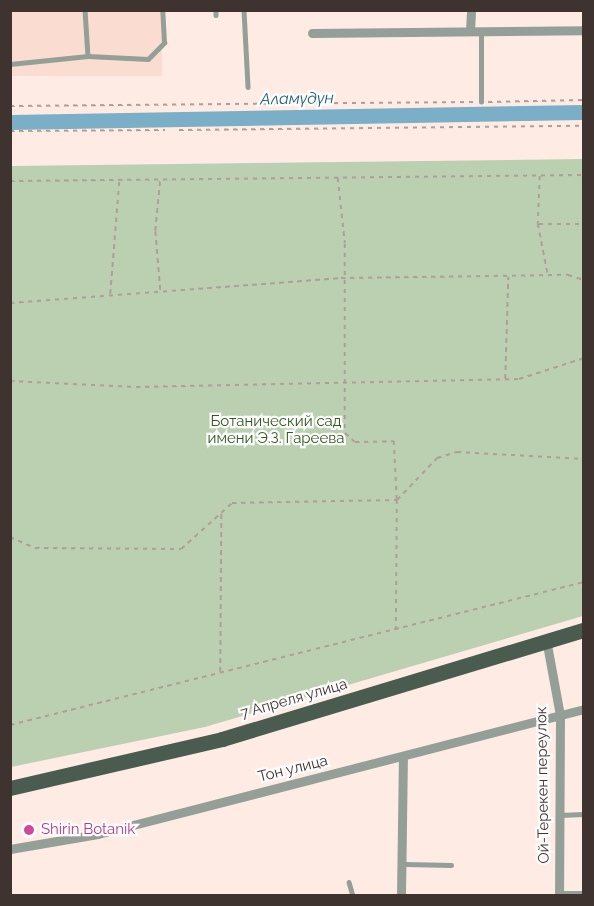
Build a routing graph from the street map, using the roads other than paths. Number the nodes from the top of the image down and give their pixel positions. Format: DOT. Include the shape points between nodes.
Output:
graph roads {
  1 [pos="85,10"];
  2 [pos="162,10"];
  3 [pos="244,10"];
  4 [pos="471,10"];
  5 [pos="584,30"];
  6 [pos="470,31"];
  7 [pos="481,31"];
  8 [pos="312,33"];
  9 [pos="88,56"];
  10 [pos="10,64"];
  11 [pos="248,87"];
  12 [pos="481,102"];
  13 [pos="584,630"];
  14 [pos="546,639"];
  15 [pos="584,709"];
  16 [pos="560,715"];
  17 [pos="403,756"];
  18 [pos="10,788"];
  19 [pos="559,814"];
  20 [pos="584,814"];
  21 [pos="10,849"];
  22 [pos="405,864"];
  23 [pos="451,865"];
  24 [pos="349,882"];
  25 [pos="584,893"];
  26 [pos="559,894"];
  27 [pos="353,896"];
  28 [pos="401,896"];
  1 -- 9 [label="lane"];
  2 -- 9 [label="lane" via="164,43 159,54 148,59"];
  3 -- 11 [label="lane"];
  4 -- 6 [label="street"];
  5 -- 7 [label="street"];
  6 -- 7 [label="street"];
  6 -- 8 [label="street"];
  7 -- 12 [label="lane"];
  9 -- 10 [label="lane"];
  13 -- 14 [label="main road, 7 Апреля улица"];
  14 -- 16 [label="street, Ой-Терекен переулок"];
  14 -- 18 [label="main road, 7 Апреля улица" via="222,739"];
  15 -- 16 [label="street, Тон улица"];
  16 -- 17 [label="street, Тон улица"];
  16 -- 19 [label="street, Ой-Терекен переулок"];
  17 -- 21 [label="street, Тон улица" via="98,834"];
  17 -- 22 [label="street"];
  19 -- 20 [label="lane"];
  19 -- 26 [label="street, Ой-Терекен переулок"];
  22 -- 23 [label="lane"];
  22 -- 28 [label="street"];
  24 -- 27 [label="lane"];
  25 -- 26 [label="lane"];
}
